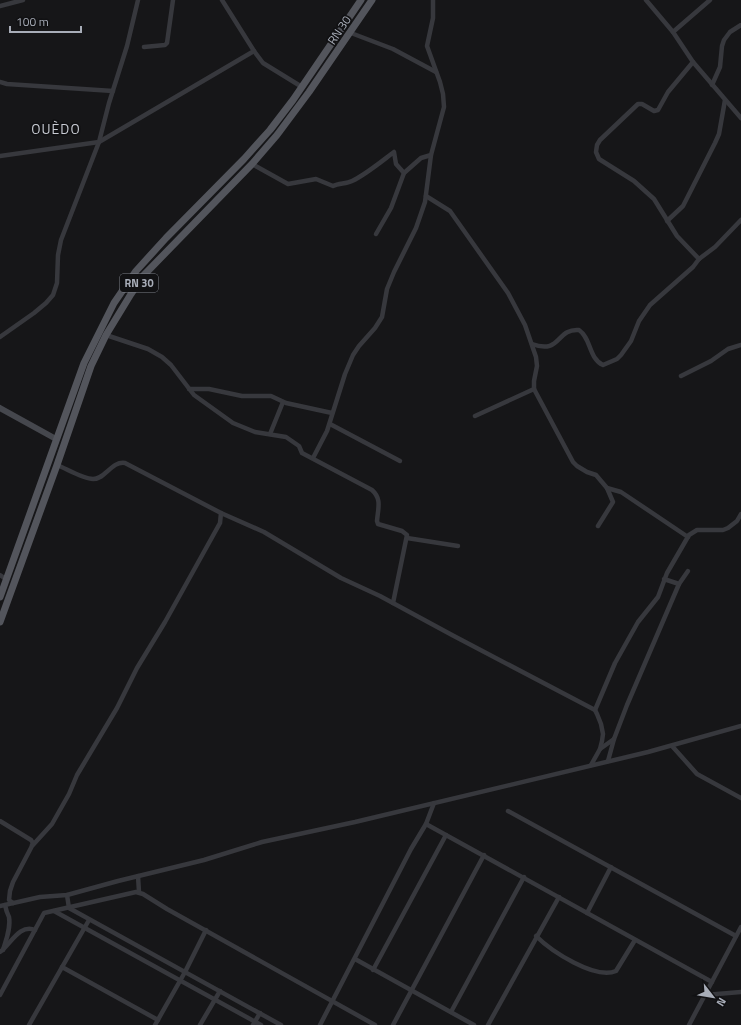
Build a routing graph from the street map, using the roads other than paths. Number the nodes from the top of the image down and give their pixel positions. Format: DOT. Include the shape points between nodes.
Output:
graph roads {
  1 [pos="23,0"];
  2 [pos="138,0"];
  3 [pos="173,0"];
  4 [pos="222,0"];
  5 [pos="361,0"];
  6 [pos="372,0"];
  7 [pos="433,0"];
  8 [pos="646,0"];
  9 [pos="710,0"];
  10 [pos="0,6"];
  11 [pos="741,25"];
  12 [pos="673,32"];
  13 [pos="351,33"];
  14 [pos="144,47"];
  15 [pos="254,51"];
  16 [pos="693,62"];
  17 [pos="436,72"];
  18 [pos="0,82"];
  19 [pos="712,85"];
  20 [pos="302,87"];
  21 [pos="113,90"];
  22 [pos="725,100"];
  23 [pos="741,118"];
  24 [pos="99,142"];
  25 [pos="431,154"];
  26 [pos="0,156"];
  27 [pos="252,164"];
  28 [pos="404,173"];
  29 [pos="426,196"];
  30 [pos="741,220"];
  31 [pos="667,221"];
  32 [pos="376,234"];
  33 [pos="699,259"];
  34 [pos="106,335"];
  35 [pos="0,337"];
  36 [pos="532,344"];
  37 [pos="741,345"];
  38 [pos="681,376"];
  39 [pos="189,389"];
  40 [pos="534,389"];
  41 [pos="283,402"];
  42 [pos="0,408"];
  43 [pos="332,414"];
  44 [pos="475,416"];
  45 [pos="330,424"];
  46 [pos="270,434"];
  47 [pos="56,439"];
  48 [pos="313,458"];
  49 [pos="400,461"];
  50 [pos="57,465"];
  51 [pos="607,488"];
  52 [pos="221,513"];
  53 [pos="741,514"];
  54 [pos="598,526"];
  55 [pos="688,537"];
  56 [pos="407,538"];
  57 [pos="458,546"];
  58 [pos="688,571"];
  59 [pos="3,577"];
  60 [pos="664,579"];
  61 [pos="679,584"];
  62 [pos="0,597"];
  63 [pos="393,603"];
  64 [pos="0,622"];
  65 [pos="594,710"];
  66 [pos="741,726"];
  67 [pos="614,739"];
  68 [pos="672,746"];
  69 [pos="600,750"];
  70 [pos="608,761"];
  71 [pos="591,765"];
  72 [pos="741,798"];
  73 [pos="434,803"];
  74 [pos="508,811"];
  75 [pos="0,821"];
  76 [pos="426,824"];
  77 [pos="446,835"];
  78 [pos="32,846"];
  79 [pos="484,856"];
  80 [pos="611,867"];
  81 [pos="138,876"];
  82 [pos="524,878"];
  83 [pos="139,892"];
  84 [pos="67,895"];
  85 [pos="558,897"];
  86 [pos="13,903"];
  87 [pos="3,905"];
  88 [pos="69,908"];
  89 [pos="54,911"];
  90 [pos="587,913"];
  91 [pos="88,920"];
  92 [pos="84,927"];
  93 [pos="741,927"];
  94 [pos="35,930"];
  95 [pos="206,930"];
  96 [pos="536,936"];
  97 [pos="736,936"];
  98 [pos="635,940"];
  99 [pos="2,951"];
  100 [pos="354,959"];
  101 [pos="62,967"];
  102 [pos="374,970"];
  103 [pos="185,972"];
  104 [pos="180,980"];
  105 [pos="712,982"];
  106 [pos="220,991"];
  107 [pos="412,991"];
  108 [pos="741,992"];
  109 [pos="0,995"];
  110 [pos="705,995"];
  111 [pos="215,999"];
  112 [pos="331,1001"];
  113 [pos="451,1012"];
  114 [pos="260,1013"];
  115 [pos="157,1023"];
  116 [pos="254,1023"];
  117 [pos="30,1025"];
  118 [pos="200,1025"];
  119 [pos="261,1025"];
  120 [pos="281,1025"];
  121 [pos="320,1025"];
  122 [pos="375,1025"];
  123 [pos="393,1025"];
  124 [pos="474,1025"];
  125 [pos="488,1025"];
  126 [pos="688,1025"];
  1 -- 10 [label="street"];
  2 -- 21 [label="street"];
  3 -- 14 [label="street" via="167,43"];
  4 -- 15 [label="street"];
  5 -- 20 [label="main road, RN 30"];
  6 -- 13 [label="main road, RN 30 / RN 30"];
  7 -- 17 [label="street" via="433,18 427,46"];
  8 -- 12 [label="street"];
  9 -- 12 [label="street"];
  11 -- 19 [label="street" via="730,32 724,40 720,67"];
  12 -- 16 [label="street"];
  13 -- 17 [label="street" via="392,48"];
  13 -- 27 [label="main road, RN 30 / RN 30" via="295,112"];
  15 -- 20 [label="street" via="263,63"];
  15 -- 24 [label="street"];
  16 -- 19 [label="street"];
  16 -- 31 [label="street" via="668,92 658,110 654,111 638,104 597,145 599,159 634,181 650,195"];
  17 -- 25 [label="street" via="444,107"];
  18 -- 21 [label="street"];
  19 -- 22 [label="street"];
  20 -- 47 [label="main road, RN 30" via="270,130 166,238 123,289 84,363"];
  21 -- 24 [label="street"];
  22 -- 23 [label="street"];
  22 -- 31 [label="street" via="715,143 684,206"];
  24 -- 26 [label="street"];
  24 -- 35 [label="street" via="61,240 57,283 53,295"];
  25 -- 28 [label="street" via="424,156"];
  25 -- 29 [label="street"];
  27 -- 28 [label="street" via="288,184 316,179 333,186 351,182 394,152 396,164"];
  27 -- 34 [label="main road, RN 30 / RN 30" via="143,276"];
  28 -- 32 [label="street" via="391,208"];
  29 -- 36 [label="street" via="444,206 459,222 508,293"];
  29 -- 43 [label="street" via="416,228 387,289 382,317 354,355"];
  30 -- 33 [label="street" via="715,247"];
  31 -- 33 [label="street" via="677,236"];
  33 -- 36 [label="street" via="647,308 628,346 617,359 602,365 599,363 579,330 564,334 555,344 545,348"];
  34 -- 39 [label="street" via="148,349 162,357"];
  34 -- 50 [label="main road, RN 30 / RN 30" via="91,366"];
  36 -- 40 [label="street" via="537,362"];
  37 -- 38 [label="street" via="728,349"];
  39 -- 41 [label="street" via="209,389 242,396 268,396"];
  39 -- 46 [label="street" via="233,423 255,432"];
  40 -- 44 [label="street"];
  40 -- 51 [label="street" via="573,462 596,475"];
  41 -- 43 [label="street"];
  41 -- 46 [label="street"];
  42 -- 47 [label="street"];
  43 -- 45 [label="street"];
  45 -- 48 [label="street"];
  45 -- 49 [label="street"];
  46 -- 48 [label="street" via="288,438 299,446 302,453"];
  47 -- 59 [label="main road, RN 30"];
  48 -- 56 [label="street" via="372,490 378,498 378,524 402,532"];
  50 -- 52 [label="street" via="87,478 95,478 118,463 126,463"];
  50 -- 64 [label="main road, RN 30 / RN 30"];
  51 -- 54 [label="street" via="613,502"];
  51 -- 55 [label="street" via="621,492"];
  52 -- 63 [label="street" via="264,532 341,578"];
  52 -- 78 [label="street" via="220,524 77,775 52,824"];
  53 -- 55 [label="street" via="728,528 697,530"];
  55 -- 60 [label="street"];
  56 -- 57 [label="street"];
  56 -- 63 [label="street"];
  58 -- 61 [label="street"];
  59 -- 62 [label="main road, RN 30"];
  60 -- 61 [label="street"];
  60 -- 65 [label="street" via="658,597 638,622 615,663"];
  61 -- 67 [label="street"];
  63 -- 65 [label="street"];
  65 -- 69 [label="street" via="603,734"];
  66 -- 68 [label="street"];
  67 -- 69 [label="street"];
  67 -- 70 [label="street"];
  68 -- 70 [label="street"];
  68 -- 72 [label="street" via="696,774"];
  69 -- 71 [label="street"];
  70 -- 71 [label="street"];
  71 -- 73 [label="street"];
  73 -- 76 [label="street"];
  73 -- 81 [label="street" via="262,842 204,860"];
  74 -- 80 [label="street"];
  75 -- 78 [label="street" via="31,840"];
  76 -- 77 [label="street"];
  76 -- 100 [label="street"];
  77 -- 79 [label="street"];
  77 -- 102 [label="street"];
  78 -- 86 [label="street" via="10,891 9,900"];
  79 -- 82 [label="street"];
  79 -- 107 [label="street"];
  80 -- 90 [label="street"];
  80 -- 97 [label="street"];
  81 -- 83 [label="street"];
  81 -- 84 [label="street"];
  82 -- 85 [label="street"];
  82 -- 113 [label="street"];
  83 -- 88 [label="street"];
  83 -- 95 [label="street"];
  84 -- 86 [label="street"];
  84 -- 88 [label="street"];
  85 -- 90 [label="street"];
  85 -- 96 [label="street"];
  86 -- 87 [label="street"];
  87 -- 99 [label="street" via="9,917 9,926"];
  88 -- 89 [label="street"];
  88 -- 91 [label="street"];
  89 -- 92 [label="street"];
  89 -- 94 [label="street" via="44,913"];
  90 -- 98 [label="street"];
  91 -- 92 [label="street"];
  91 -- 103 [label="street"];
  92 -- 101 [label="street"];
  92 -- 104 [label="street"];
  93 -- 97 [label="street"];
  94 -- 99 [label="street" via="31,928 17,934"];
  94 -- 109 [label="street"];
  95 -- 103 [label="street"];
  95 -- 112 [label="street"];
  96 -- 98 [label="street" via="567,960 604,973 616,971"];
  96 -- 125 [label="street"];
  97 -- 105 [label="street"];
  98 -- 105 [label="street"];
  100 -- 102 [label="street"];
  100 -- 112 [label="street"];
  101 -- 115 [label="street"];
  101 -- 117 [label="street"];
  102 -- 107 [label="street"];
  103 -- 104 [label="street"];
  103 -- 106 [label="street"];
  104 -- 111 [label="street"];
  104 -- 115 [label="street"];
  105 -- 110 [label="street"];
  106 -- 111 [label="street"];
  106 -- 114 [label="street"];
  107 -- 113 [label="street"];
  107 -- 123 [label="street"];
  108 -- 110 [label="street"];
  110 -- 126 [label="street"];
  111 -- 116 [label="street"];
  111 -- 118 [label="street"];
  112 -- 121 [label="street"];
  112 -- 122 [label="street"];
  113 -- 124 [label="street"];
  114 -- 116 [label="street"];
  114 -- 120 [label="street"];
  116 -- 119 [label="street"];
}
